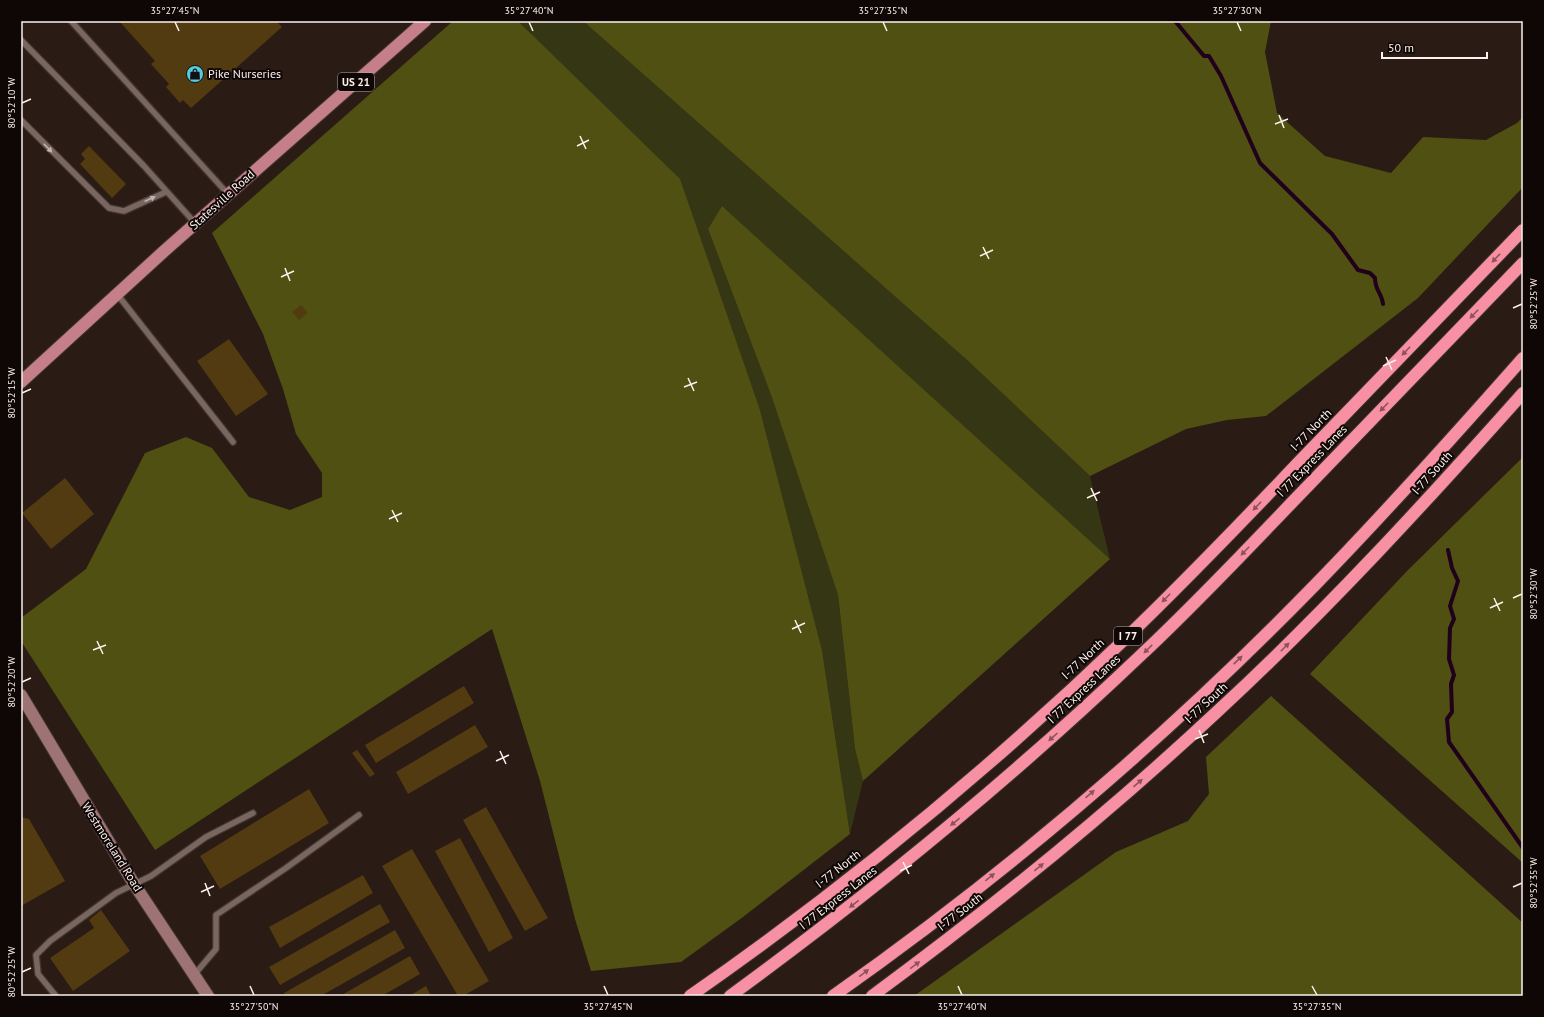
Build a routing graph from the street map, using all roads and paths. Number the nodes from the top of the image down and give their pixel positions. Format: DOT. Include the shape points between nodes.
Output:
graph roads {
  1 [pos="71,21"];
  2 [pos="425,21"];
  3 [pos="21,40"];
  4 [pos="21,120"];
  5 [pos="166,192"];
  6 [pos="228,194"];
  7 [pos="195,223"];
  8 [pos="1523,230"];
  9 [pos="1523,254"];
  10 [pos="1523,263"];
  11 [pos="1501,286"];
  12 [pos="117,294"];
  13 [pos="1523,358"];
  14 [pos="21,382"];
  15 [pos="1523,393"];
  16 [pos="233,442"];
  17 [pos="21,695"];
  18 [pos="253,814"];
  19 [pos="359,815"];
  20 [pos="134,884"];
  21 [pos="194,975"];
  22 [pos="56,996"];
  23 [pos="207,996"];
  24 [pos="690,996"];
  25 [pos="730,996"];
  26 [pos="833,996"];
  27 [pos="872,996"];
  1 -- 6 [label="lane"];
  2 -- 6 [label="main road, Statesville Road / US 21"];
  3 -- 5 [label="lane"];
  4 -- 5 [label="lane, one-way" via="109,208 124,211"];
  5 -- 7 [label="lane"];
  6 -- 7 [label="main road, Statesville Road / US 21"];
  7 -- 12 [label="main road, Statesville Road / US 21"];
  8 -- 24 [label="highway, I-77 North / I 77, one-way" via="1180,585 1070,690 897,840 777,934"];
  9 -- 11 [label="highway"];
  10 -- 11 [label="highway, I 77 Express Lanes / I 77"];
  11 -- 25 [label="highway, I 77 Express Lanes / I 77, one-way" via="1196,601 1086,707 977,804 906,862"];
  12 -- 14 [label="main road, Statesville Road / US 21"];
  12 -- 16 [label="lane"];
  26 -- 13 [label="highway, one-way" via="908,941 1027,847 1205,692 1362,536"];
  27 -- 15 [label="highway, I-77 South, one-way" via="1042,865 1220,709 1368,563"];
  17 -- 20 [label="street, Westmoreland Road"];
  18 -- 20 [label="lane" via="206,837 151,876"];
  19 -- 21 [label="lane" via="216,915 216,949"];
  20 -- 21 [label="street, Westmoreland Road"];
  20 -- 22 [label="lane" via="92,910 50,941 36,955 38,974"];
  21 -- 23 [label="street, Westmoreland Road"];
}
